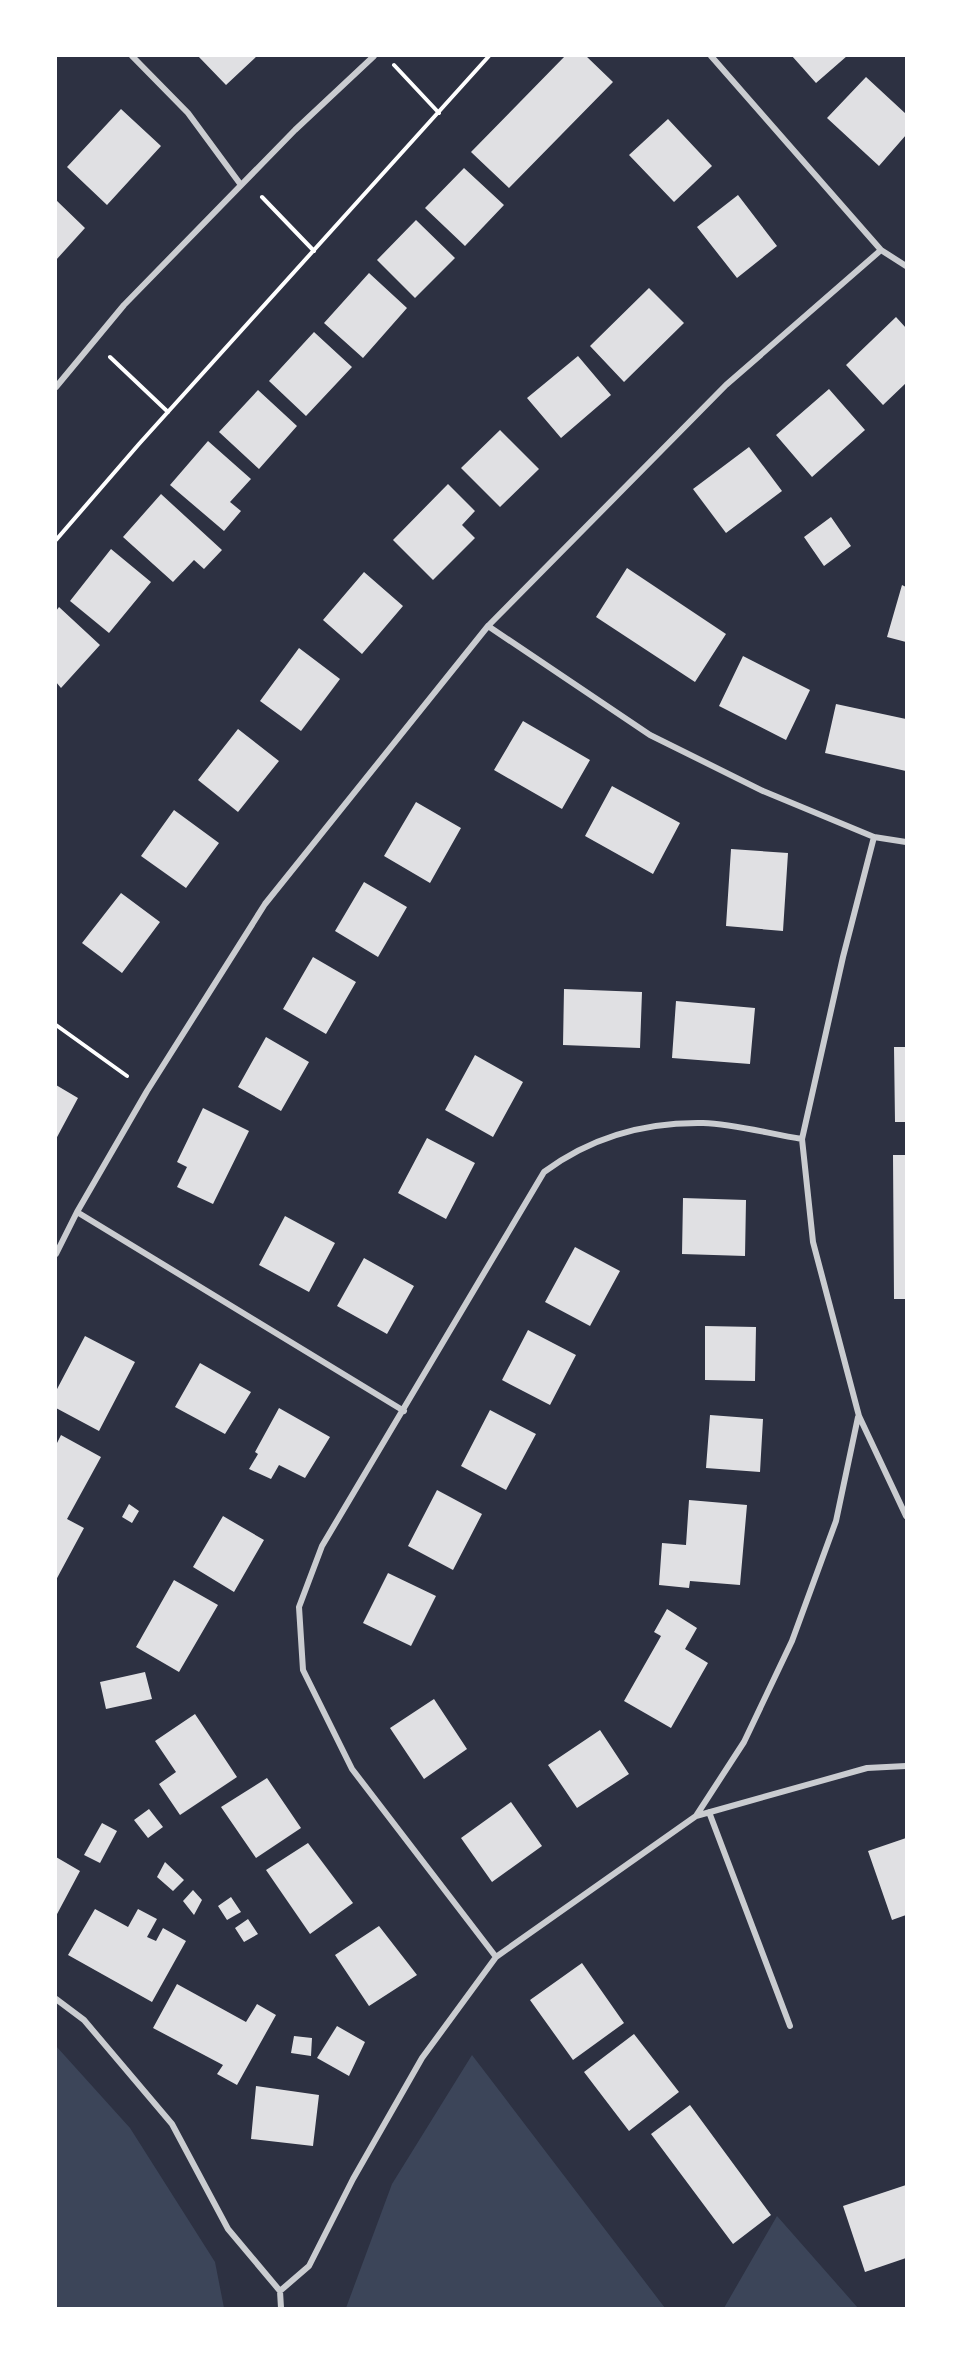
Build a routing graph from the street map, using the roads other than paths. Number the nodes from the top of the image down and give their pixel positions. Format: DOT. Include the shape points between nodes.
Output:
graph roads {
  1 [pos="132,56"];
  2 [pos="374,56"];
  3 [pos="711,56"];
  4 [pos="243,183"];
  5 [pos="881,250"];
  6 [pos="906,266"];
  7 [pos="56,387"];
  8 [pos="488,626"];
  9 [pos="874,837"];
  10 [pos="906,842"];
  11 [pos="802,1139"];
  12 [pos="77,1212"];
  13 [pos="56,1254"];
  14 [pos="404,1412"];
  15 [pos="859,1416"];
  16 [pos="906,1516"];
  17 [pos="906,1766"];
  18 [pos="709,1812"];
  19 [pos="696,1816"];
  20 [pos="496,1957"];
  21 [pos="56,2000"];
  22 [pos="790,2026"];
  23 [pos="280,2291"];
  24 [pos="281,2308"];
  1 -- 4 [label="street" via="188,113"];
  2 -- 4 [label="street"];
  3 -- 5 [label="street"];
  4 -- 7 [label="street" via="124,305"];
  5 -- 6 [label="street"];
  5 -- 8 [label="street" via="726,385"];
  8 -- 9 [label="street" via="650,735 763,791"];
  8 -- 12 [label="street" via="265,904 147,1091"];
  9 -- 10 [label="street"];
  9 -- 11 [label="street"];
  11 -- 14 [label="street" via="704,1123 654,1125 601,1139 567,1155 544,1172"];
  11 -- 15 [label="street" via="813,1242"];
  12 -- 13 [label="street"];
  12 -- 14 [label="street"];
  14 -- 20 [label="street" via="322,1546 299,1607 303,1670 352,1769"];
  15 -- 16 [label="street"];
  15 -- 19 [label="street" via="836,1521 792,1641 744,1742"];
  17 -- 18 [label="street" via="867,1767"];
  18 -- 19 [label="street"];
  18 -- 22 [label="street"];
  19 -- 20 [label="street"];
  20 -- 23 [label="street" via="422,2058 309,2266"];
  21 -- 23 [label="street" via="84,2020 172,2124 228,2229"];
  23 -- 24 [label="street"];
}
